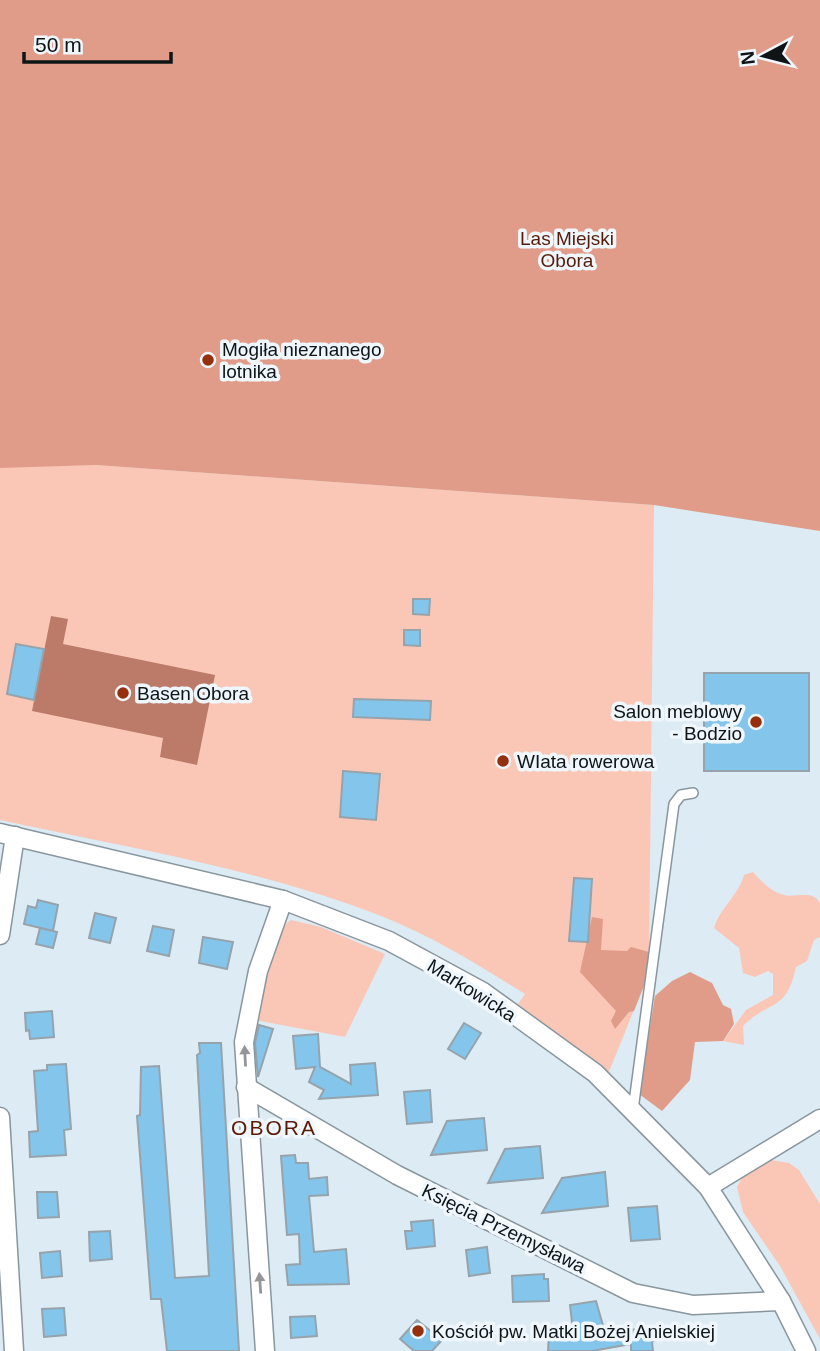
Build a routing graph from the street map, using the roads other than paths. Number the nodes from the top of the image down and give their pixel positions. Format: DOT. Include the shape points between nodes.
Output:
graph roads {
  1 [pos="693,793"];
  2 [pos="7,834"];
  3 [pos="283,900"];
  4 [pos="0,935"];
  5 [pos="246,1087"];
  6 [pos="633,1110"];
  7 [pos="0,1117"];
  8 [pos="820,1119"];
  9 [pos="708,1187"];
  10 [pos="781,1301"];
  11 [pos="15,1351"];
  12 [pos="265,1351"];
  13 [pos="806,1351"];
  1 -- 6 [label="lane" via="681,795 674,804"];
  2 -- 3 [label="street, Markowicka"];
  2 -- 4 [label="street"];
  5 -- 3 [label="street, one-way" via="244,1042 251,1006"];
  3 -- 6 [label="street, Markowicka" via="389,941 483,992 595,1073"];
  5 -- 10 [label="street, Księcia Przemysława" via="397,1175 633,1293 693,1305"];
  12 -- 5 [label="street, one-way"];
  6 -- 9 [label="street, Markowicka"];
  7 -- 11 [label="street"];
  8 -- 9 [label="street"];
  9 -- 10 [label="street, Markowicka"];
  10 -- 13 [label="street, Markowicka"];
}
